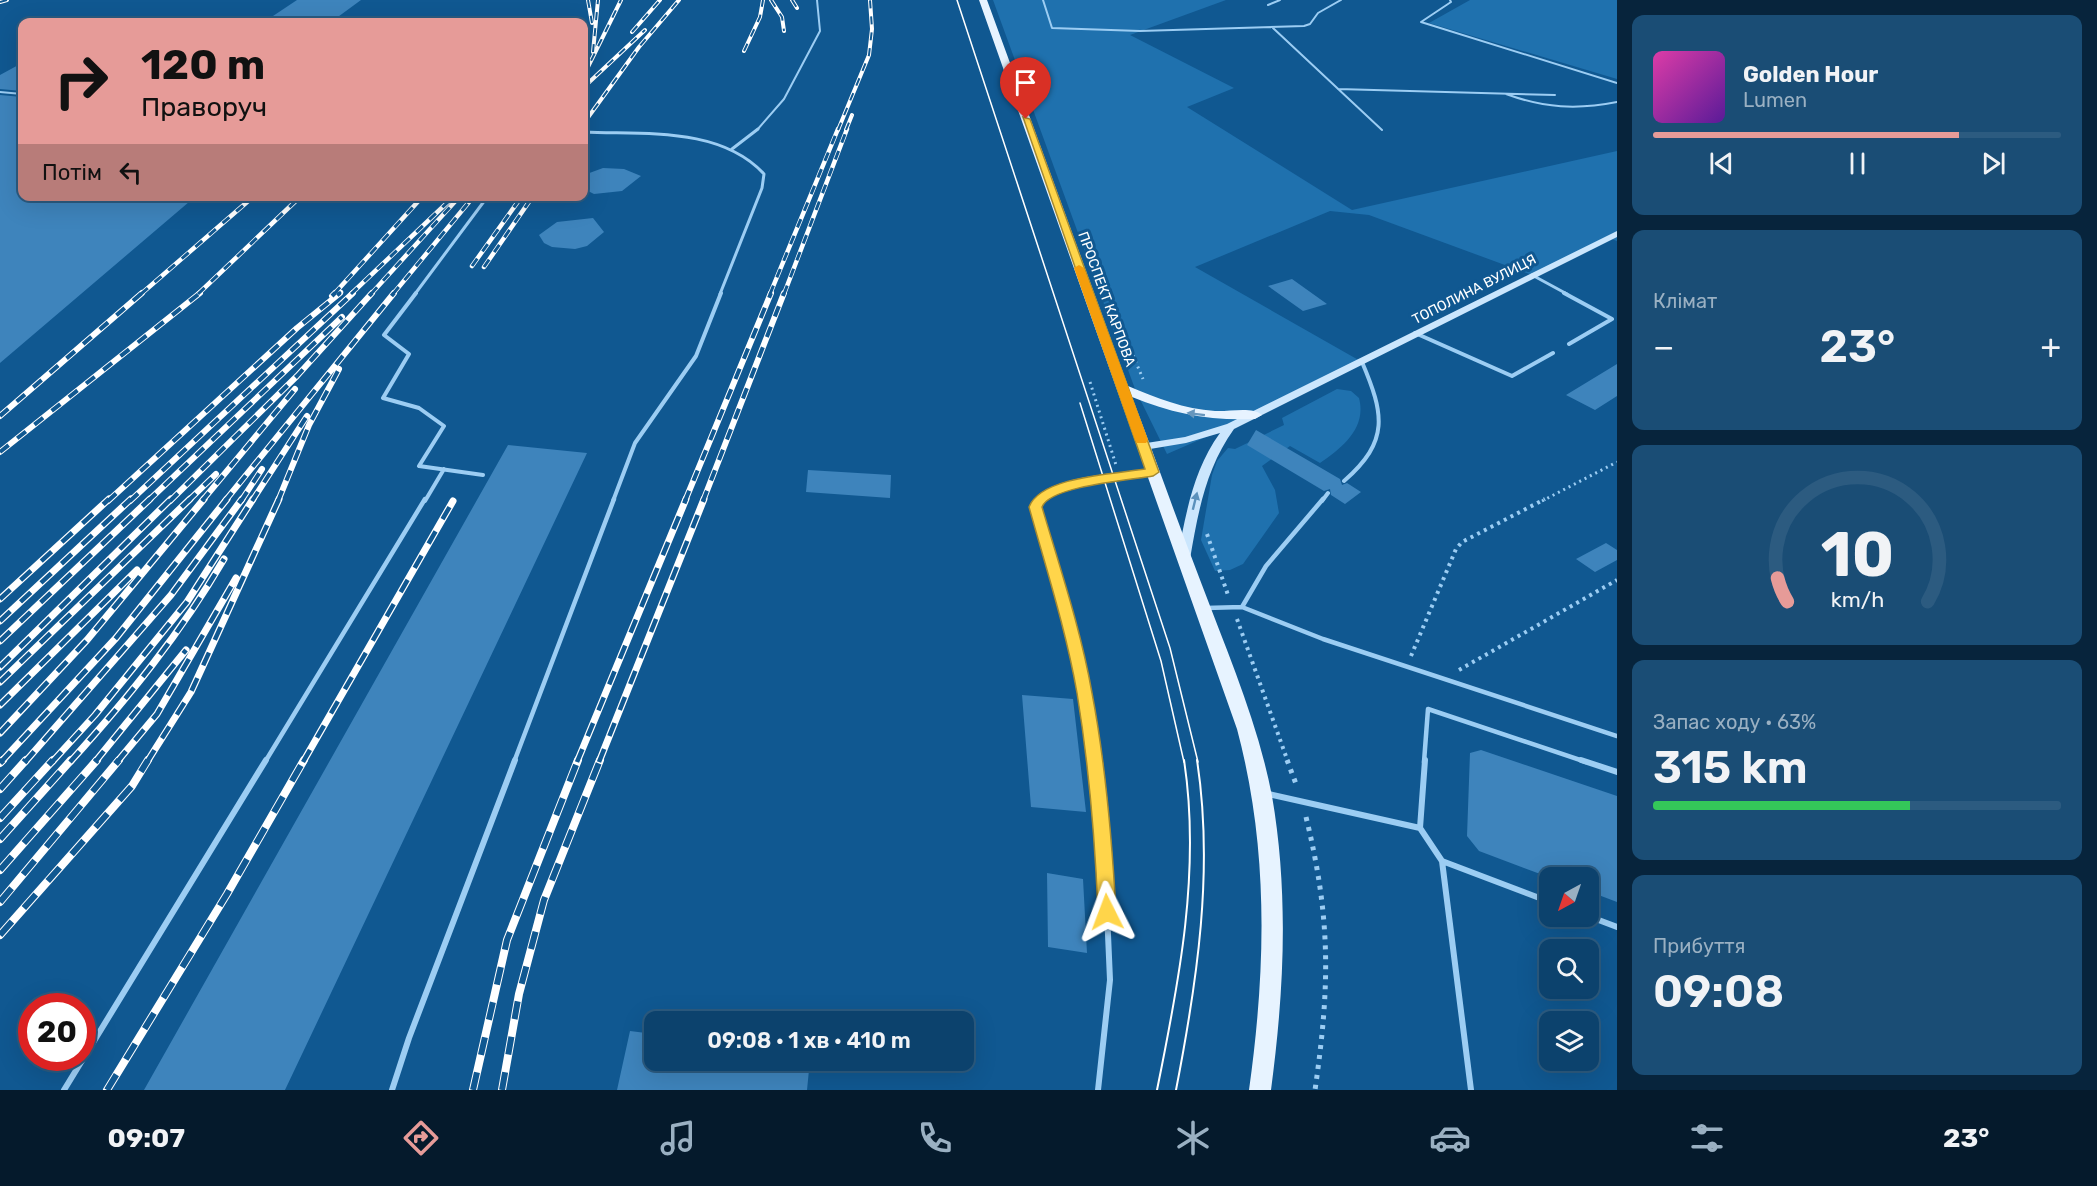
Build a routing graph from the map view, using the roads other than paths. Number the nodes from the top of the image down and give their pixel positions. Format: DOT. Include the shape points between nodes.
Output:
graph roads {
  1 [pos="817,0"];
  2 [pos="983,0"];
  3 [pos="1043,0"];
  4 [pos="1280,0"];
  5 [pos="1340,0"];
  6 [pos="1450,0"];
  7 [pos="1268,5"];
  8 [pos="1273,28"];
  9 [pos="1617,83"];
  10 [pos="1338,89"];
  11 [pos="0,92"];
  12 [pos="1504,93"];
  13 [pos="18,94"];
  14 [pos="1555,95"];
  15 [pos="1617,102"];
  16 [pos="1382,130"];
  17 [pos="588,132"];
  18 [pos="732,149"];
  19 [pos="484,201"];
  20 [pos="1617,234"];
  21 [pos="1532,274"];
  22 [pos="1415,333"];
  23 [pos="1569,344"];
  24 [pos="1552,353"];
  25 [pos="1362,362"];
  26 [pos="1122,388"];
  27 [pos="1255,415"];
  28 [pos="1231,426"];
  29 [pos="1144,446"];
  30 [pos="444,469"];
  31 [pos="1153,472"];
  32 [pos="483,475"];
  33 [pos="1344,482"];
  34 [pos="1328,493"];
  35 [pos="1184,558"];
  36 [pos="1242,607"];
  37 [pos="1203,608"];
  38 [pos="1617,736"];
  39 [pos="1617,772"];
  40 [pos="1262,793"];
  41 [pos="1420,828"];
  42 [pos="1442,861"];
  43 [pos="1539,898"];
  44 [pos="1599,920"];
  45 [pos="1617,927"];
  46 [pos="64,1090"];
  47 [pos="392,1090"];
  48 [pos="1098,1090"];
  49 [pos="1260,1090"];
  50 [pos="1471,1090"];
  1 -- 18 [label="lane" via="820,31 784,99 752,136"];
  2 -- 26 [label="main road, ПРОСПЕКТ КАРПОВА"];
  3 -- 8 [label="lane" via="1052,28"];
  4 -- 7 [label="lane"];
  5 -- 8 [label="lane" via="1318,13 1310,24"];
  6 -- 9 [label="lane" via="1421,22"];
  8 -- 10 [label="lane"];
  10 -- 12 [label="lane"];
  10 -- 16 [label="lane"];
  11 -- 13 [label="lane"];
  12 -- 14 [label="lane"];
  12 -- 15 [label="lane" via="1534,104 1565,109"];
  17 -- 18 [label="lane" via="680,139"];
  18 -- 47 [label="lane" via="764,174 762,188 696,356 635,443"];
  19 -- 30 [label="lane" via="384,335 409,354 383,398 419,408 444,426 419,466"];
  20 -- 21 [label="main road, ТОПОЛИНА ВУЛИЦЯ"];
  21 -- 22 [label="main road, ТОПОЛИНА ВУЛИЦЯ"];
  21 -- 23 [label="lane" via="1612,319"];
  22 -- 24 [label="lane" via="1512,376"];
  22 -- 25 [label="main road, ТОПОЛИНА ВУЛИЦЯ"];
  25 -- 27 [label="main road, ТОПОЛИНА ВУЛИЦЯ"];
  25 -- 33 [label="lane" via="1380,414 1378,441 1364,466"];
  27 -- 26 [label="main road, one-way" via="1180,412"];
  26 -- 29 [label="main road, ПРОСПЕКТ КАРПОВА"];
  27 -- 28 [label="main road, ТОПОЛИНА ВУЛИЦЯ"];
  28 -- 29 [label="main road, ТОПОЛИНА ВУЛИЦЯ" via="1186,440"];
  35 -- 28 [label="main road, one-way" via="1203,471"];
  29 -- 31 [label="main road, ПРОСПЕКТ КАРПОВА"];
  30 -- 32 [label="lane"];
  30 -- 46 [label="lane"];
  31 -- 35 [label="main road, ПРОСПЕКТ КАРПОВА"];
  31 -- 48 [label="lane" via="1055,488 1039,499 1036,507 1085,693 1103,821 1110,980"];
  34 -- 36 [label="lane" via="1266,566"];
  35 -- 37 [label="main road, ПРОСПЕКТ КАРПОВА"];
  36 -- 37 [label="lane"];
  36 -- 38 [label="lane" via="1323,639"];
  37 -- 40 [label="main road, ПРОСПЕКТ КАРПОВА"];
  39 -- 41 [label="lane" via="1428,709"];
  40 -- 41 [label="lane"];
  40 -- 49 [label="main road, ПРОСПЕКТ КАРПОВА" via="1275,920"];
  41 -- 42 [label="lane"];
  42 -- 43 [label="lane"];
  42 -- 50 [label="lane"];
  44 -- 45 [label="lane"];
}
